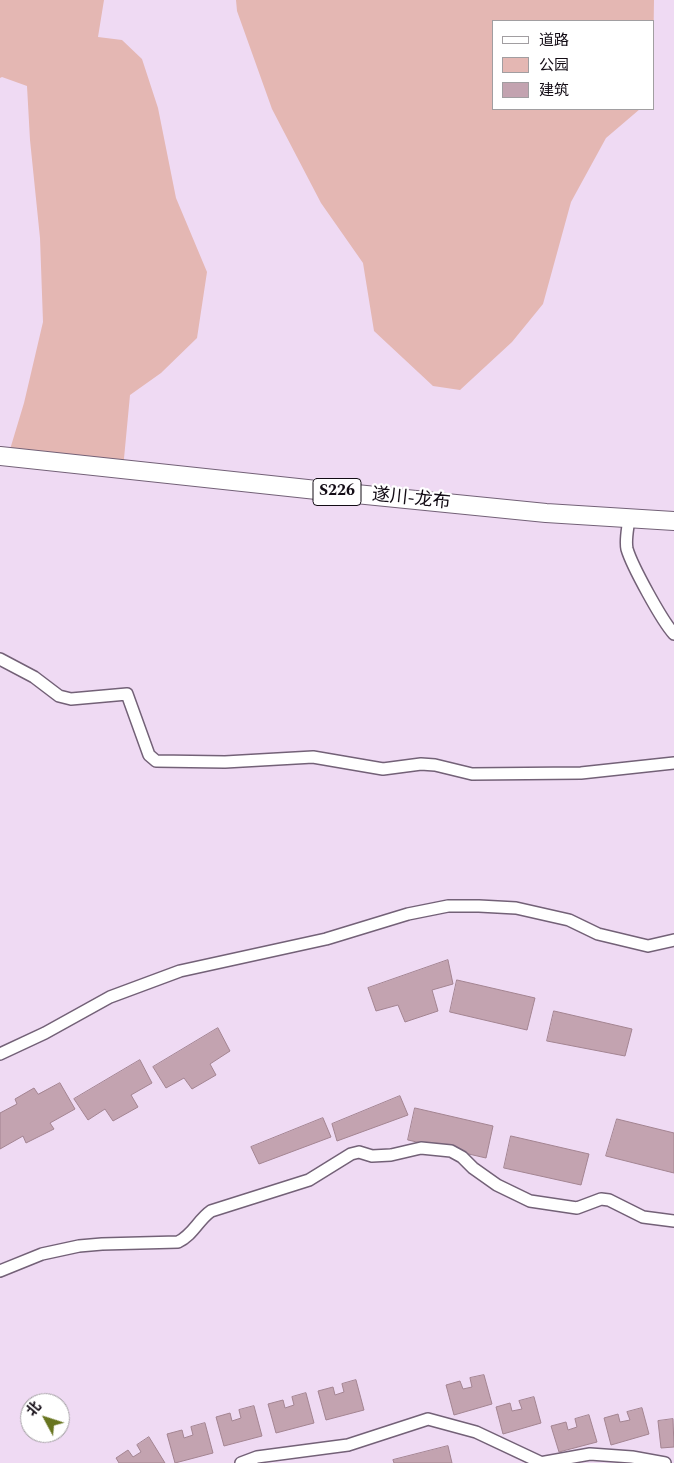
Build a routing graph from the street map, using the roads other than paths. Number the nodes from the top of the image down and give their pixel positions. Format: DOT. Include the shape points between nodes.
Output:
graph roads {
  1 [pos="0,456"];
  2 [pos="629,518"];
  3 [pos="674,521"];
  4 [pos="674,634"];
  5 [pos="0,659"];
  6 [pos="674,763"];
  7 [pos="674,940"];
  8 [pos="0,1054"];
  9 [pos="674,1221"];
  10 [pos="0,1271"];
  11 [pos="241,1463"];
  12 [pos="541,1463"];
  13 [pos="665,1463"];
  1 -- 2 [label="main road, 遂川-龙布 / S226" via="546,513"];
  2 -- 3 [label="main road, 遂川-龙布 / S226"];
  2 -- 4 [label="street" via="627,547 635,569"];
  5 -- 6 [label="street" via="34,677 59,696 70,699 127,694 149,754 156,761 225,762 314,756 383,769 421,764 472,774 581,773"];
  7 -- 8 [label="street" via="648,946 598,934 569,920 516,908 448,906 408,914 326,939 180,971 110,997"];
  9 -- 10 [label="street" via="643,1217 610,1200 601,1199 578,1208 530,1201 497,1185 451,1151 421,1148 372,1156 359,1152 309,1180 211,1211 186,1238 178,1242 85,1246 42,1254"];
  11 -- 12 [label="street" via="257,1457 348,1445 428,1419 476,1432"];
  12 -- 13 [label="street" via="590,1454"];
}
